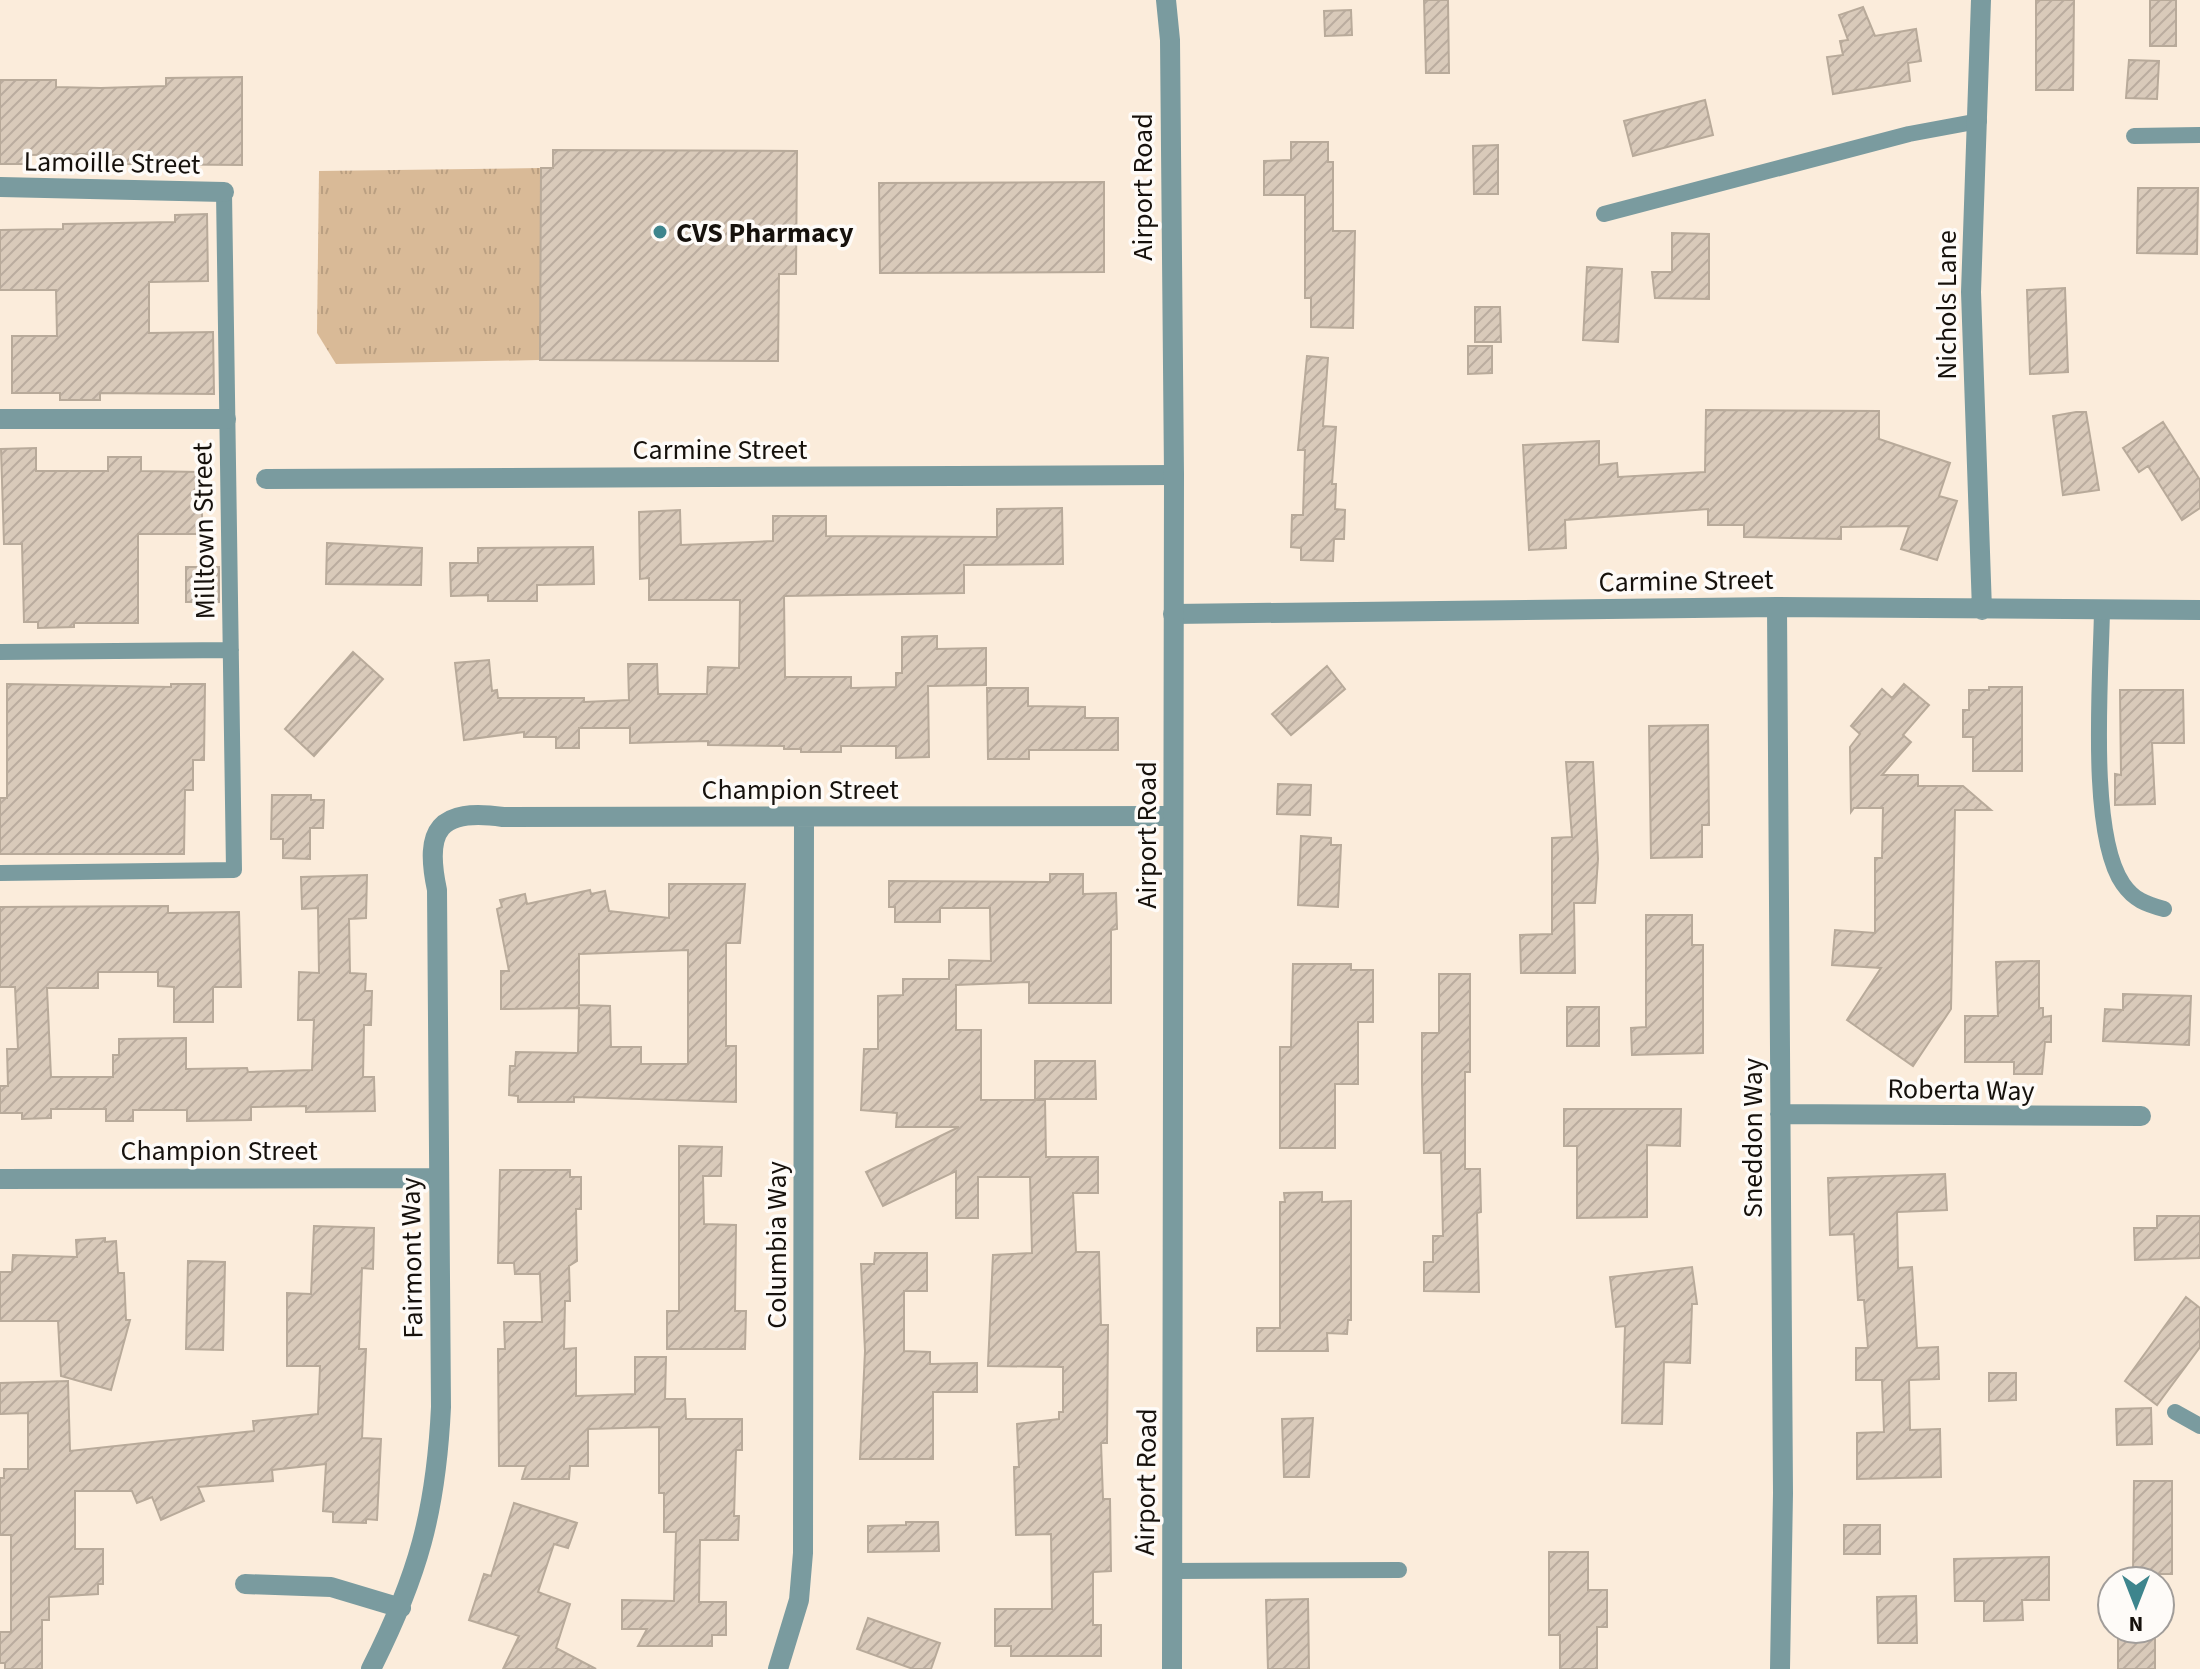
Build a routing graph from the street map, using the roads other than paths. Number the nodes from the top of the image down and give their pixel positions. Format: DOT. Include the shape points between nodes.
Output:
graph roads {
  1 [pos="1166,0"];
  2 [pos="1981,0"];
  3 [pos="1979,121"];
  4 [pos="2200,135"];
  5 [pos="2134,136"];
  6 [pos="0,187"];
  7 [pos="224,192"];
  8 [pos="1604,214"];
  9 [pos="0,419"];
  10 [pos="226,419"];
  11 [pos="1174,475"];
  12 [pos="266,479"];
  13 [pos="1777,607"];
  14 [pos="1982,610"];
  15 [pos="2102,610"];
  16 [pos="2200,610"];
  17 [pos="1173,614"];
  18 [pos="231,650"];
  19 [pos="0,652"];
  20 [pos="1173,816"];
  21 [pos="804,817"];
  22 [pos="436,835"];
  23 [pos="0,873"];
  24 [pos="2164,909"];
  25 [pos="1780,1114"];
  26 [pos="2141,1116"];
  27 [pos="438,1178"];
  28 [pos="0,1179"];
  29 [pos="2175,1412"];
  30 [pos="2200,1426"];
  31 [pos="1399,1570"];
  32 [pos="1172,1571"];
  33 [pos="245,1584"];
  34 [pos="401,1608"];
  35 [pos="371,1669"];
  36 [pos="778,1669"];
  37 [pos="1172,1669"];
  38 [pos="1780,1669"];
  1 -- 11 [label="street, Airport Road"];
  2 -- 3 [label="street, Nichols Lane"];
  3 -- 8 [label="lane" via="1909,134"];
  3 -- 14 [label="street, Nichols Lane" via="1971,292"];
  4 -- 5 [label="lane"];
  6 -- 7 [label="street, Lamoille Street"];
  7 -- 10 [label="lane, Milltown Street"];
  9 -- 10 [label="street"];
  10 -- 18 [label="lane, Milltown Street"];
  11 -- 12 [label="street, Carmine Street"];
  11 -- 17 [label="street, Airport Road"];
  13 -- 14 [label="street, Carmine Street"];
  13 -- 17 [label="street, Carmine Street"];
  13 -- 25 [label="street, Sneddon Way"];
  14 -- 15 [label="street, Carmine Street"];
  15 -- 16 [label="street, Carmine Street"];
  15 -- 24 [label="lane" via="2102,802 2111,856 2122,883 2139,902"];
  17 -- 20 [label="street, Airport Road"];
  18 -- 19 [label="lane"];
  18 -- 23 [label="lane, Milltown Street" via="234,870"];
  20 -- 21 [label="street, Champion Street"];
  20 -- 32 [label="street, Airport Road"];
  21 -- 22 [label="street, Champion Street" via="473,813 459,816"];
  21 -- 36 [label="street, Columbia Way" via="803,1553 799,1600"];
  22 -- 27 [label="street, Fairmont Way" via="430,850 437,890"];
  25 -- 26 [label="street, Roberta Way"];
  25 -- 38 [label="street, Sneddon Way"];
  27 -- 28 [label="street, Champion Street"];
  27 -- 34 [label="street, Fairmont Way" via="438,1473 415,1573"];
  29 -- 30 [label="lane"];
  31 -- 32 [label="lane"];
  32 -- 37 [label="street, Airport Road"];
  33 -- 34 [label="street" via="331,1587"];
  34 -- 35 [label="street, Fairmont Way"];
}
